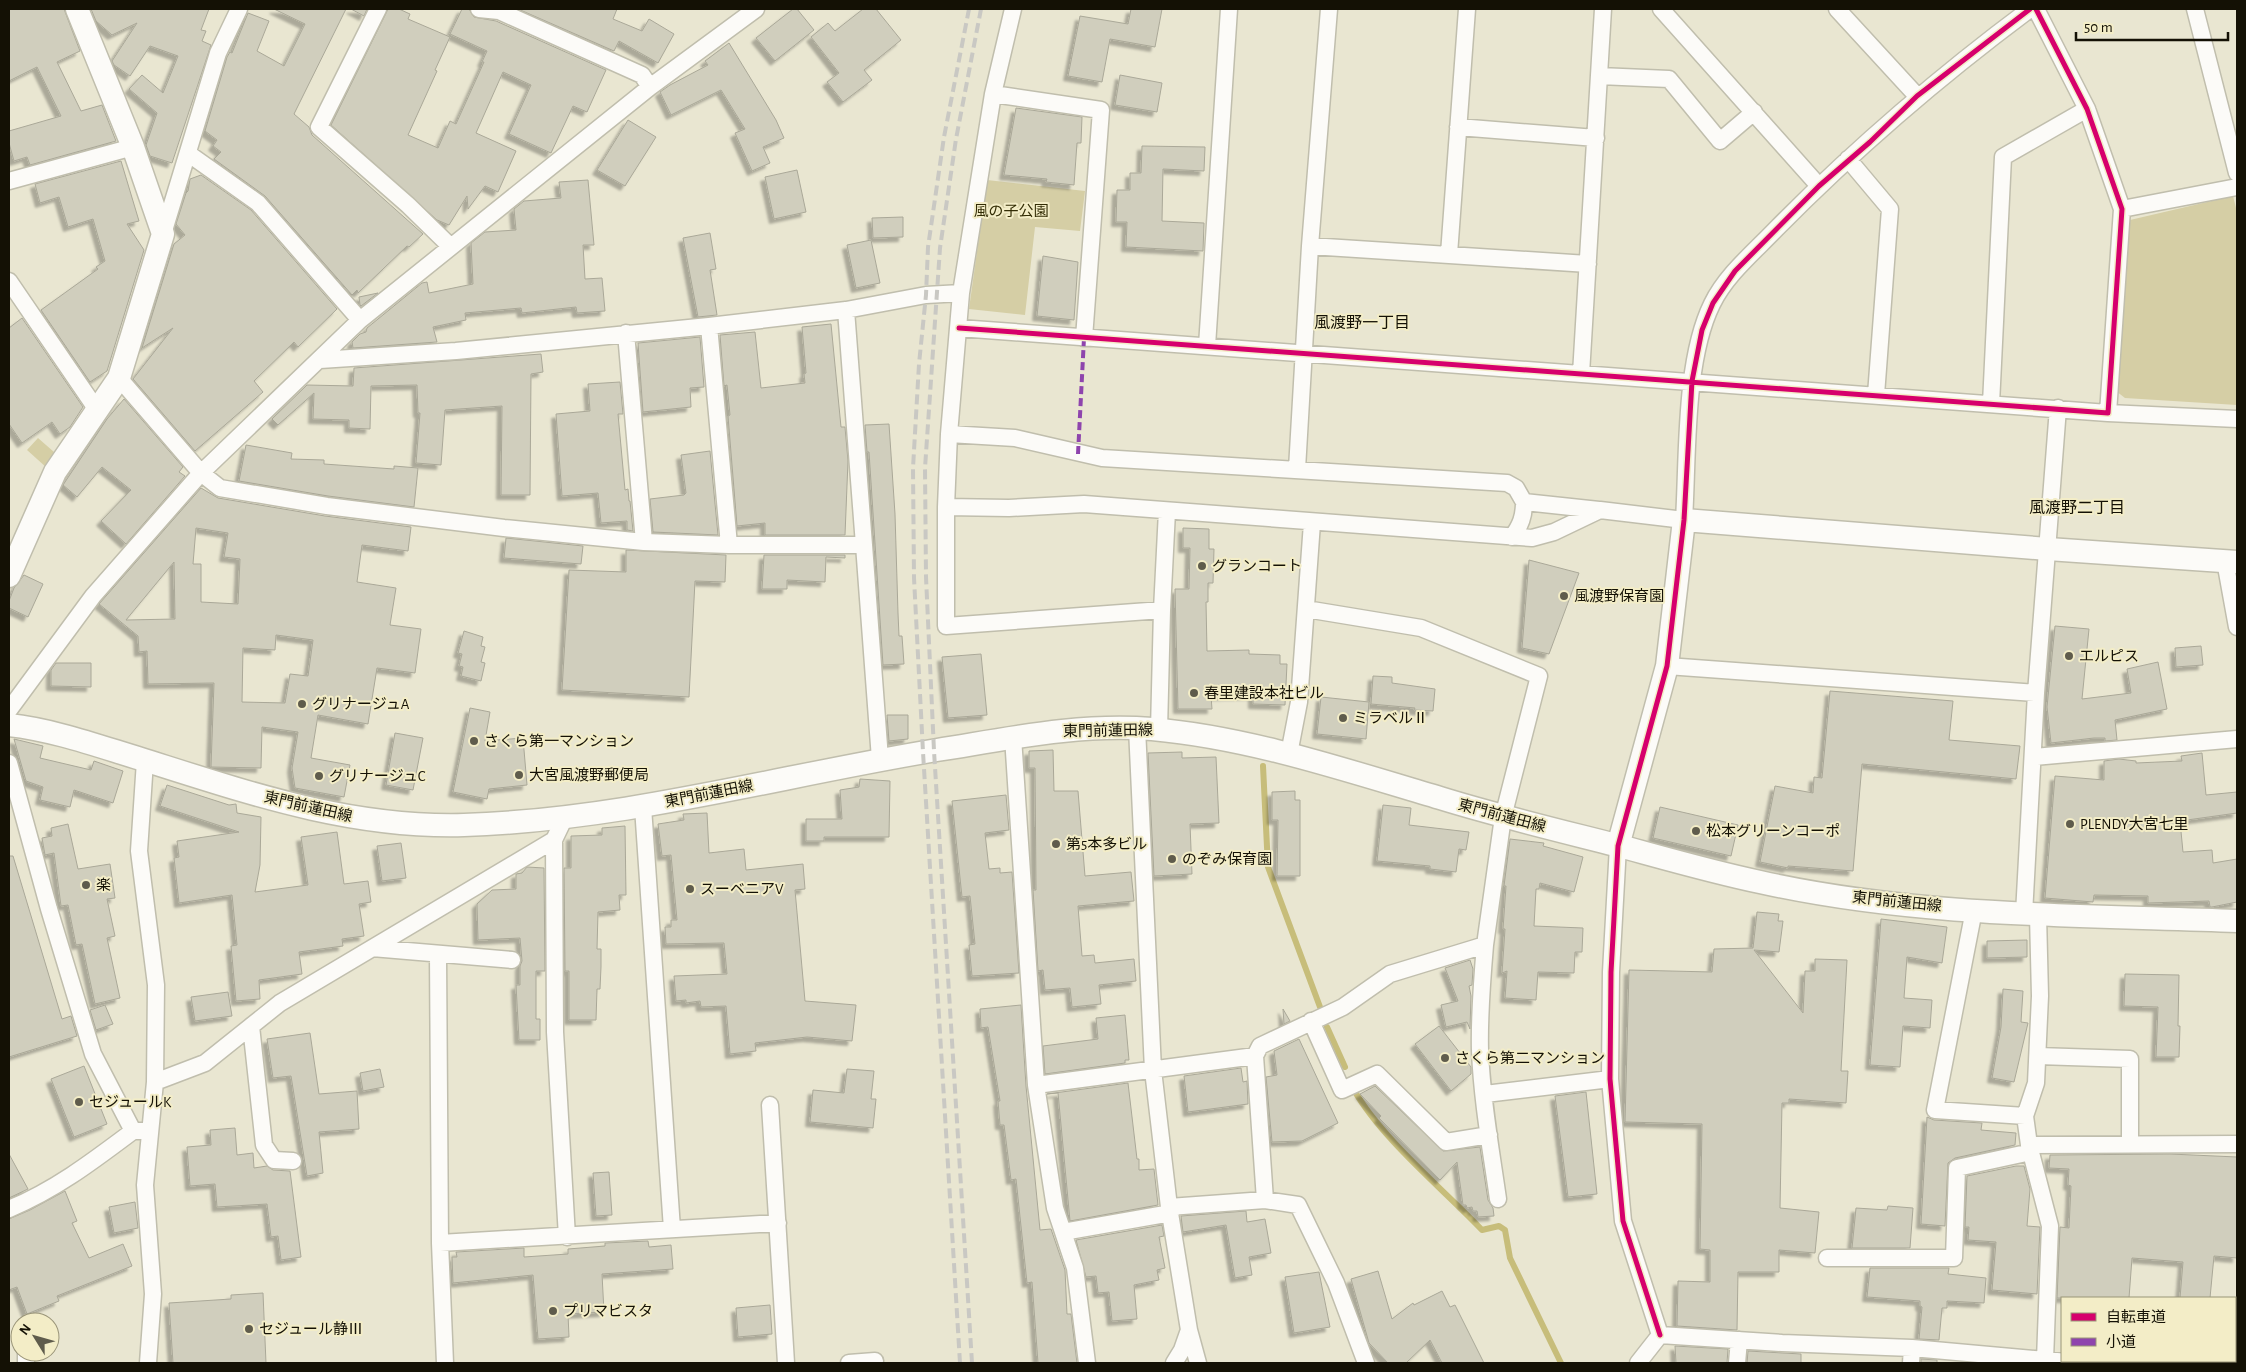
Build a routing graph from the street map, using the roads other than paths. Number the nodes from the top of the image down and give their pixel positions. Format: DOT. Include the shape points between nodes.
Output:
graph roads {
  1 [pos="77,9"];
  2 [pos="239,9"];
  3 [pos="378,9"];
  4 [pos="479,9"];
  5 [pos="756,9"];
  6 [pos="1014,9"];
  7 [pos="1229,9"];
  8 [pos="1329,9"];
  9 [pos="1467,9"];
  10 [pos="1603,9"];
  11 [pos="1661,9"];
  12 [pos="1837,9"];
  13 [pos="2030,9"];
  14 [pos="2036,9"];
  15 [pos="2195,9"];
  16 [pos="1599,76"];
  17 [pos="650,87"];
  18 [pos="993,94"];
  19 [pos="1917,96"];
  20 [pos="2087,109"];
  21 [pos="1754,112"];
  22 [pos="1458,127"];
  23 [pos="1596,138"];
  24 [pos="133,147"];
  25 [pos="189,154"];
  26 [pos="1848,159"];
  27 [pos="2237,173"];
  28 [pos="9,182"];
  29 [pos="1819,186"];
  30 [pos="2237,187"];
  31 [pos="2122,209"];
  32 [pos="163,234"];
  33 [pos="450,246"];
  34 [pos="1310,246"];
  35 [pos="1448,254"];
  36 [pos="1588,264"];
  37 [pos="9,281"];
  38 [pos="961,293"];
  39 [pos="846,310"];
  40 [pos="360,320"];
  41 [pos="709,326"];
  42 [pos="959,328"];
  43 [pos="626,333"];
  44 [pos="1084,338"];
  45 [pos="1207,346"];
  46 [pos="1304,353"];
  47 [pos="320,360"];
  48 [pos="1581,374"];
  49 [pos="118,378"];
  50 [pos="1692,381"];
  51 [pos="1876,395"];
  52 [pos="1991,404"];
  53 [pos="2058,408"];
  54 [pos="97,410"];
  55 [pos="2108,412"];
  56 [pos="2237,418"];
  57 [pos="949,434"];
  58 [pos="1297,469"];
  59 [pos="201,473"];
  60 [pos="1524,502"];
  61 [pos="946,506"];
  62 [pos="1166,510"];
  63 [pos="1600,510"];
  64 [pos="1684,520"];
  65 [pos="1312,523"];
  66 [pos="1512,537"];
  67 [pos="644,542"];
  68 [pos="729,545"];
  69 [pos="864,545"];
  70 [pos="2048,549"];
  71 [pos="2231,562"];
  72 [pos="9,576"];
  73 [pos="1306,609"];
  74 [pos="1162,610"];
  75 [pos="2237,627"];
  76 [pos="1667,666"];
  77 [pos="2036,693"];
  78 [pos="9,710"];
  79 [pos="9,725"];
  80 [pos="1137,728"];
  81 [pos="1160,730"];
  82 [pos="1013,737"];
  83 [pos="2237,739"];
  84 [pos="1288,754"];
  85 [pos="2034,757"];
  86 [pos="880,759"];
  87 [pos="145,761"];
  88 [pos="9,763"];
  89 [pos="643,807"];
  90 [pos="565,817"];
  91 [pos="1503,817"];
  92 [pos="554,840"];
  93 [pos="1618,846"];
  94 [pos="1974,910"];
  95 [pos="2031,914"];
  96 [pos="2237,921"];
  97 [pos="1485,945"];
  98 [pos="372,948"];
  99 [pos="438,955"];
  100 [pos="512,960"];
  101 [pos="1311,1022"];
  102 [pos="251,1026"];
  103 [pos="1255,1056"];
  104 [pos="2038,1056"];
  105 [pos="1153,1070"];
  106 [pos="1610,1079"];
  107 [pos="155,1082"];
  108 [pos="1036,1085"];
  109 [pos="1485,1094"];
  110 [pos="770,1105"];
  111 [pos="2025,1116"];
  112 [pos="134,1131"];
  113 [pos="151,1131"];
  114 [pos="1489,1135"];
  115 [pos="2130,1144"];
  116 [pos="2237,1144"];
  117 [pos="2030,1149"];
  118 [pos="293,1161"];
  119 [pos="1498,1199"];
  120 [pos="1265,1200"];
  121 [pos="9,1210"];
  122 [pos="1170,1210"];
  123 [pos="778,1223"];
  124 [pos="672,1230"];
  125 [pos="1063,1232"];
  126 [pos="567,1237"];
  127 [pos="440,1243"];
  128 [pos="1827,1258"];
  129 [pos="1189,1330"];
  130 [pos="1660,1335"];
  131 [pos="1739,1340"];
  132 [pos="1912,1355"];
  133 [pos="2045,1360"];
  134 [pos="2061,1361"];
  135 [pos="875,1362"];
  136 [pos="148,1363"];
  137 [pos="445,1363"];
  138 [pos="786,1363"];
  139 [pos="849,1363"];
  140 [pos="1087,1363"];
  141 [pos="1174,1363"];
  142 [pos="1198,1363"];
  143 [pos="1364,1363"];
  144 [pos="1638,1363"];
  145 [pos="1737,1363"];
  1 -- 24 [label="main road"];
  2 -- 25 [label="street" via="218,53"];
  3 -- 33 [label="street" via="318,127"];
  4 -- 17 [label="street" via="499,11 642,75"];
  5 -- 17 [label="street"];
  6 -- 18 [label="street"];
  7 -- 45 [label="street"];
  8 -- 34 [label="street"];
  9 -- 22 [label="street"];
  10 -- 16 [label="street"];
  11 -- 21 [label="street"];
  12 -- 19 [label="street"];
  13 -- 19 [label="street"];
  14 -- 20 [label="street"];
  15 -- 27 [label="street"];
  16 -- 21 [label="street" via="1669,79 1720,141"];
  16 -- 23 [label="street"];
  17 -- 33 [label="street"];
  18 -- 38 [label="street"];
  18 -- 44 [label="street" via="1101,110"];
  19 -- 26 [label="street"];
  20 -- 31 [label="street"];
  20 -- 52 [label="street" via="2003,157"];
  21 -- 29 [label="street"];
  22 -- 23 [label="street"];
  22 -- 35 [label="street"];
  23 -- 36 [label="street"];
  24 -- 28 [label="street"];
  24 -- 32 [label="main road"];
  25 -- 32 [label="street"];
  25 -- 40 [label="street" via="258,203"];
  26 -- 29 [label="street"];
  26 -- 51 [label="street" via="1890,209"];
  29 -- 50 [label="street" via="1735,272 1712,303 1702,330"];
  30 -- 31 [label="street"];
  31 -- 55 [label="street"];
  32 -- 49 [label="main road"];
  33 -- 40 [label="street"];
  34 -- 35 [label="street"];
  34 -- 46 [label="street"];
  35 -- 36 [label="street"];
  36 -- 48 [label="street"];
  37 -- 54 [label="street"];
  38 -- 39 [label="street" via="926,295"];
  38 -- 42 [label="street"];
  39 -- 41 [label="street"];
  39 -- 69 [label="street"];
  40 -- 47 [label="street"];
  41 -- 43 [label="street"];
  41 -- 68 [label="street"];
  42 -- 44 [label="street"];
  42 -- 57 [label="street"];
  43 -- 47 [label="street" via="456,351"];
  43 -- 67 [label="street"];
  44 -- 45 [label="street"];
  45 -- 46 [label="street"];
  46 -- 48 [label="street"];
  46 -- 58 [label="street"];
  47 -- 59 [label="street"];
  48 -- 50 [label="street"];
  49 -- 54 [label="main road"];
  49 -- 59 [label="street"];
  50 -- 51 [label="street"];
  50 -- 64 [label="street"];
  51 -- 52 [label="street"];
  52 -- 53 [label="street"];
  53 -- 55 [label="street"];
  53 -- 70 [label="street"];
  54 -- 72 [label="main road" via="55,472"];
  55 -- 56 [label="street"];
  57 -- 58 [label="street" via="1014,438 1102,458"];
  57 -- 61 [label="street"];
  58 -- 60 [label="street" via="1507,483 1516,488"];
  59 -- 67 [label="street" via="220,488 326,506"];
  59 -- 78 [label="street" via="93,596"];
  60 -- 63 [label="street"];
  60 -- 66 [label="street" via="1524,517"];
  61 -- 62 [label="street" via="1009,508 1084,504"];
  61 -- 74 [label="street" via="946,626"];
  62 -- 65 [label="street"];
  62 -- 74 [label="street"];
  63 -- 64 [label="street"];
  63 -- 66 [label="street" via="1554,532 1532,538"];
  64 -- 70 [label="main road"];
  64 -- 76 [label="main road"];
  65 -- 66 [label="street"];
  65 -- 73 [label="street"];
  67 -- 68 [label="street"];
  68 -- 69 [label="street"];
  69 -- 86 [label="street"];
  70 -- 71 [label="main road"];
  70 -- 77 [label="street"];
  71 -- 75 [label="street"];
  73 -- 84 [label="street" via="1299,702"];
  73 -- 91 [label="street" via="1421,628 1539,676"];
  74 -- 81 [label="street"];
  76 -- 77 [label="street"];
  76 -- 93 [label="main road"];
  77 -- 85 [label="street"];
  79 -- 87 [label="main road, 東門前蓮田線" via="47,731"];
  80 -- 81 [label="main road, 東門前蓮田線"];
  80 -- 82 [label="main road, 東門前蓮田線"];
  80 -- 105 [label="street"];
  81 -- 84 [label="main road, 東門前蓮田線" via="1211,737"];
  82 -- 86 [label="main road, 東門前蓮田線"];
  82 -- 108 [label="street"];
  83 -- 85 [label="street"];
  84 -- 91 [label="main road, 東門前蓮田線"];
  85 -- 95 [label="street"];
  86 -- 89 [label="main road, 東門前蓮田線"];
  87 -- 90 [label="main road, 東門前蓮田線" via="303,808 382,822 462,825"];
  87 -- 107 [label="street" via="139,851 156,985"];
  88 -- 112 [label="street" via="93,1054"];
  89 -- 90 [label="main road, 東門前蓮田線"];
  89 -- 124 [label="street"];
  90 -- 92 [label="street"];
  91 -- 93 [label="main road, 東門前蓮田線"];
  91 -- 97 [label="street"];
  92 -- 98 [label="street"];
  92 -- 126 [label="street" via="555,1032"];
  93 -- 94 [label="main road, 東門前蓮田線" via="1812,893"];
  93 -- 106 [label="street" via="1611,972"];
  94 -- 95 [label="main road, 東門前蓮田線"];
  94 -- 111 [label="street" via="1935,1110"];
  95 -- 96 [label="main road, 東門前蓮田線"];
  95 -- 104 [label="street" via="2040,996"];
  97 -- 101 [label="street" via="1390,974 1343,1007"];
  97 -- 109 [label="street" via="1480,1053"];
  98 -- 99 [label="street"];
  98 -- 102 [label="street" via="280,1003"];
  99 -- 100 [label="street"];
  99 -- 127 [label="street"];
  101 -- 103 [label="street" via="1260,1046"];
  101 -- 114 [label="street" via="1342,1090 1377,1074 1446,1142"];
  102 -- 107 [label="street" via="205,1063"];
  102 -- 118 [label="street" via="264,1145 274,1160"];
  103 -- 105 [label="street"];
  103 -- 120 [label="street"];
  104 -- 111 [label="street" via="2036,1083"];
  104 -- 115 [label="street" via="2130,1059"];
  105 -- 108 [label="street"];
  105 -- 122 [label="street"];
  106 -- 109 [label="street"];
  106 -- 130 [label="street" via="1623,1221"];
  107 -- 113 [label="street"];
  108 -- 125 [label="street" via="1055,1208"];
  109 -- 114 [label="street"];
  110 -- 123 [label="street"];
  111 -- 117 [label="street"];
  112 -- 113 [label="street"];
  112 -- 121 [label="street" via="70,1178"];
  113 -- 136 [label="street" via="145,1185 153,1294"];
  114 -- 119 [label="street"];
  115 -- 116 [label="street"];
  115 -- 117 [label="street"];
  117 -- 128 [label="street" via="1957,1168 1954,1258"];
  117 -- 133 [label="street" via="2050,1226"];
  120 -- 122 [label="street"];
  120 -- 143 [label="street" via="1298,1205 1336,1282"];
  122 -- 125 [label="street"];
  122 -- 129 [label="street"];
  123 -- 124 [label="street"];
  123 -- 138 [label="street"];
  124 -- 126 [label="street"];
  125 -- 140 [label="street" via="1076,1268"];
  126 -- 127 [label="street"];
  127 -- 137 [label="street"];
  129 -- 141 [label="street"];
  129 -- 142 [label="street"];
  130 -- 131 [label="street"];
  130 -- 144 [label="street"];
  131 -- 132 [label="street"];
  131 -- 145 [label="street"];
  132 -- 133 [label="street"];
  133 -- 134 [label="street"];
  135 -- 139 [label="street"];
}
